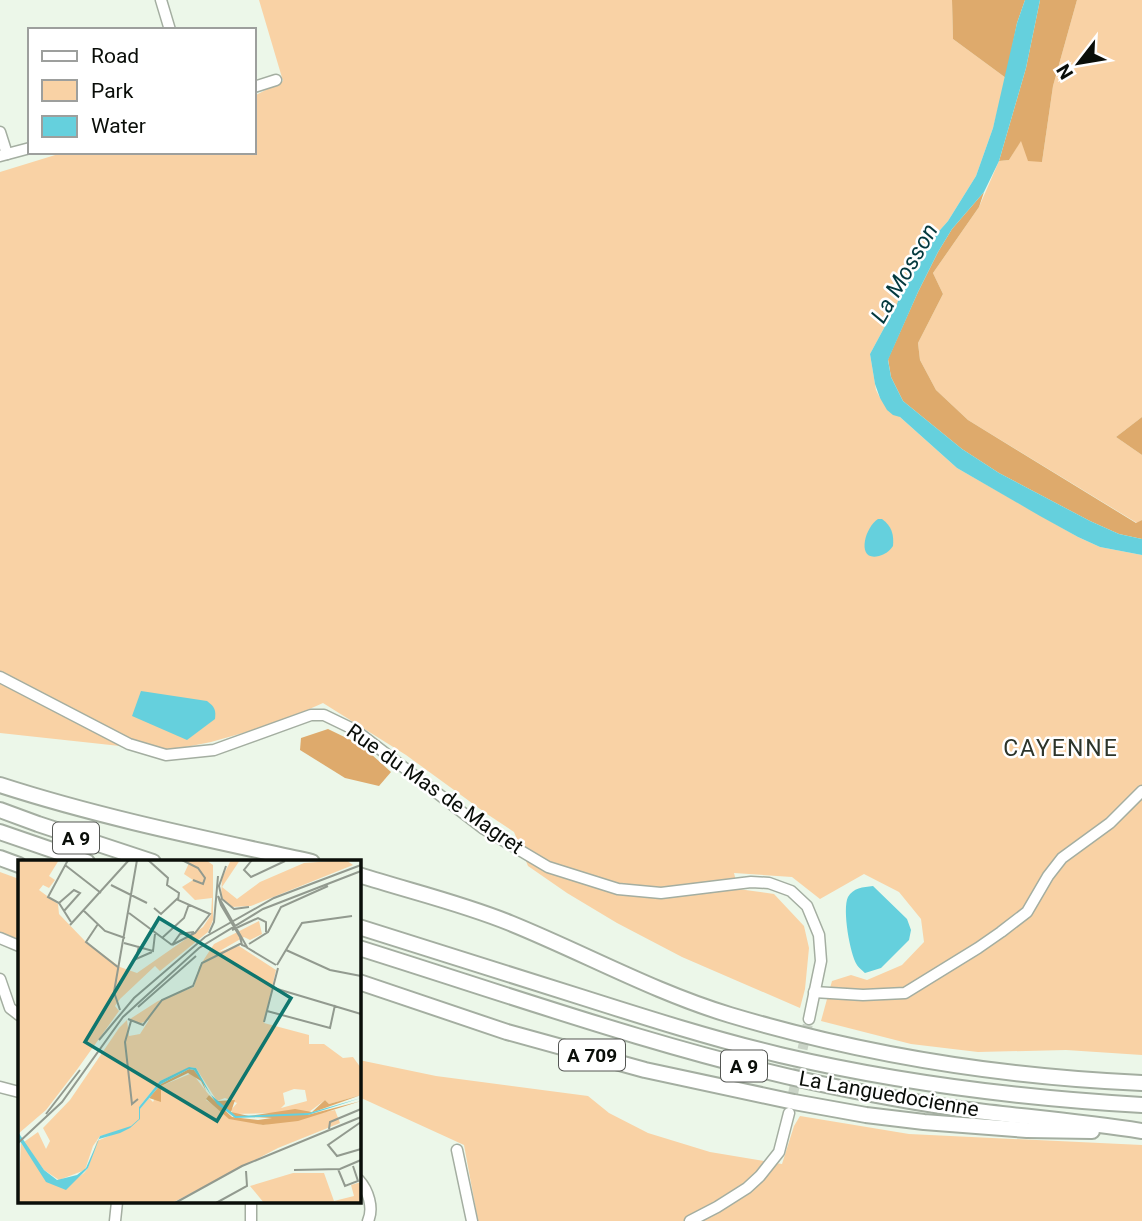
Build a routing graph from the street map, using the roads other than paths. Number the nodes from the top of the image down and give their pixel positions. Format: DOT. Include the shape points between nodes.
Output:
graph roads {
  1 [pos="161,0"];
  2 [pos="169,28"];
  3 [pos="276,80"];
  4 [pos="256,86"];
  5 [pos="0,132"];
  6 [pos="28,149"];
  7 [pos="4,155"];
  8 [pos="0,677"];
  9 [pos="0,785"];
  10 [pos="1142,791"];
  11 [pos="0,810"];
  12 [pos="0,832"];
  13 [pos="0,858"];
  14 [pos="81,860"];
  15 [pos="147,860"];
  16 [pos="303,860"];
  17 [pos="18,865"];
  18 [pos="360,875"];
  19 [pos="360,927"];
  20 [pos="0,938"];
  21 [pos="18,946"];
  22 [pos="360,948"];
  23 [pos="0,979"];
  24 [pos="360,982"];
  25 [pos="814,992"];
  26 [pos="18,1014"];
  27 [pos="809,1019"];
  28 [pos="1142,1083"];
  29 [pos="0,1087"];
  30 [pos="18,1092"];
  31 [pos="1142,1105"];
  32 [pos="789,1113"];
  33 [pos="1142,1131"];
  34 [pos="457,1150"];
  35 [pos="360,1181"];
  36 [pos="368,1221"];
  37 [pos="472,1221"];
  38 [pos="690,1221"];
  1 -- 2 [label="street"];
  3 -- 4 [label="street"];
  5 -- 7 [label="street"];
  6 -- 7 [label="street"];
  8 -- 25 [label="street, Rue du Mas de Magret" via="129,744 166,755 214,750 311,715 324,715 355,730 484,829 548,867 618,889 660,893 751,882 791,891 807,906 819,934 821,961"];
  9 -- 16 [label="highway" via="108,816"];
  10 -- 25 [label="street" via="1110,823 1062,858 1027,912 905,993"];
  11 -- 15 [label="highway, A 9"];
  12 -- 14 [label="highway, A 9"];
  13 -- 17 [label="highway"];
  18 -- 28 [label="highway" via="509,923 692,1002 822,1039 980,1069"];
  19 -- 31 [label="highway, La Languedocienne / A 9" via="780,1055 984,1092"];
  20 -- 21 [label="street"];
  22 -- 33 [label="highway, La Languedocienne / A 9" via="769,1072 921,1102"];
  23 -- 26 [label="street" via="10,1008"];
  24 -- 33 [label="highway, A 709" via="507,1032 645,1070 806,1104 979,1127"];
  25 -- 27 [label="street, Rue du Mas de Magret"];
  29 -- 30 [label="street"];
  32 -- 38 [label="street" via="779,1152 760,1175 747,1188"];
  34 -- 37 [label="street"];
  35 -- 36 [label="street" via="372,1209"];
}
